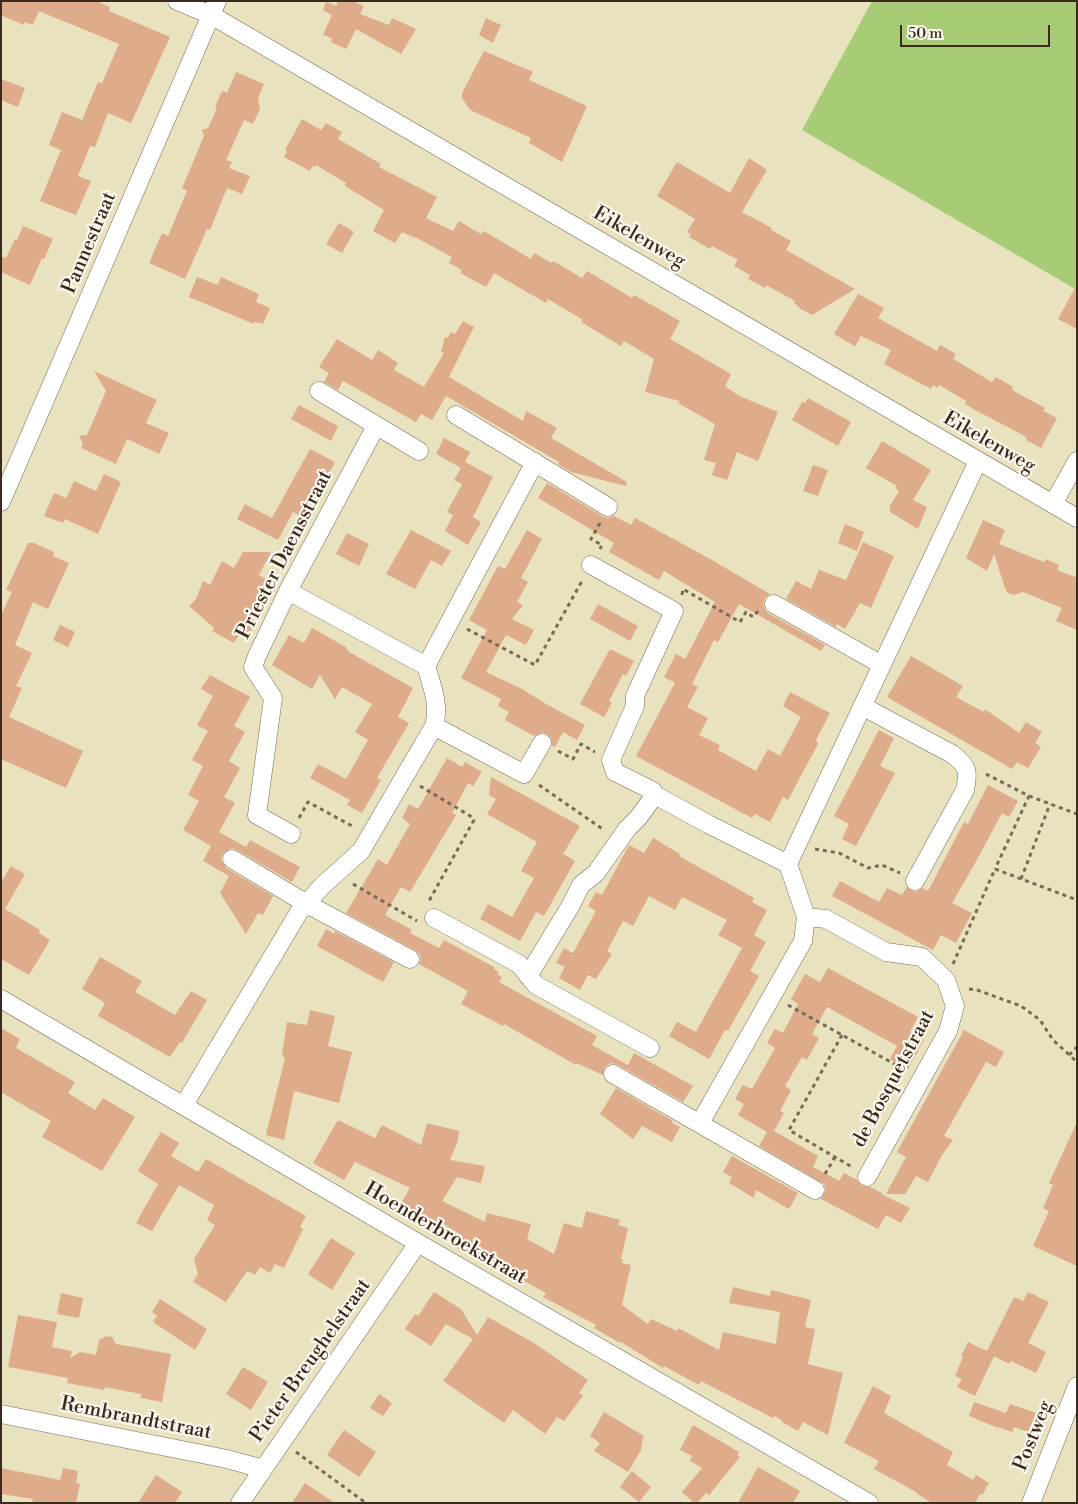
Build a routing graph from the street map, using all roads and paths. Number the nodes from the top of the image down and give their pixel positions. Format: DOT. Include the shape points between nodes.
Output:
graph roads {
  1 [pos="177,1"];
  2 [pos="214,8"];
  3 [pos="320,391"];
  4 [pos="456,415"];
  5 [pos="376,426"];
  6 [pos="419,451"];
  7 [pos="978,461"];
  8 [pos="1077,461"];
  9 [pos="535,462"];
  10 [pos="1,502"];
  11 [pos="1053,504"];
  12 [pos="608,507"];
  13 [pos="1077,518"];
  14 [pos="591,565"];
  15 [pos="288,591"];
  16 [pos="681,597"];
  17 [pos="774,604"];
  18 [pos="450,620"];
  19 [pos="882,665"];
  20 [pos="426,666"];
  21 [pos="862,706"];
  22 [pos="434,726"];
  23 [pos="542,742"];
  24 [pos="611,760"];
  25 [pos="964,762"];
  26 [pos="524,774"];
  27 [pos="405,777"];
  28 [pos="655,795"];
  29 [pos="1029,796"];
  30 [pos="1050,804"];
  31 [pos="1077,814"];
  32 [pos="290,834"];
  33 [pos="370,836"];
  34 [pos="618,840"];
  35 [pos="797,846"];
  36 [pos="232,859"];
  37 [pos="788,864"];
  38 [pos="995,868"];
  39 [pos="336,874"];
  40 [pos="1021,879"];
  41 [pos="915,881"];
  42 [pos="1077,900"];
  43 [pos="306,904"];
  44 [pos="806,917"];
  45 [pos="434,918"];
  46 [pos="410,958"];
  47 [pos="528,976"];
  48 [pos="948,984"];
  49 [pos="772,996"];
  50 [pos="1,999"];
  51 [pos="842,1035"];
  52 [pos="1077,1047"];
  53 [pos="650,1048"];
  54 [pos="1069,1055"];
  55 [pos="1077,1062"];
  56 [pos="613,1074"];
  57 [pos="921,1079"];
  58 [pos="184,1105"];
  59 [pos="700,1123"];
  60 [pos="867,1177"];
  61 [pos="815,1190"];
  62 [pos="418,1243"];
  63 [pos="1077,1386"];
  64 [pos="1,1414"];
  65 [pos="281,1442"];
  66 [pos="262,1469"];
  67 [pos="240,1503"];
  68 [pos="366,1503"];
  69 [pos="869,1503"];
  70 [pos="1031,1503"];
  1 -- 2 [label="street, Eikelenweg"];
  2 -- 7 [label="street, Eikelenweg"];
  2 -- 10 [label="street, Pannestraat"];
  3 -- 5 [label="street"];
  4 -- 9 [label="street"];
  5 -- 6 [label="street"];
  5 -- 15 [label="street, Priester Daensstraat"];
  7 -- 11 [label="street, Eikelenweg"];
  7 -- 19 [label="street"];
  8 -- 11 [label="street"];
  9 -- 12 [label="street"];
  9 -- 18 [label="street"];
  11 -- 13 [label="street, Eikelenweg"];
  12 -- 14 [label="path" via="591,539 602,545"];
  14 -- 18 [label="path" via="536,665"];
  14 -- 24 [label="street" via="674,611 635,696 635,706"];
  15 -- 20 [label="street"];
  15 -- 32 [label="street, Priester Daensstraat" via="253,667 273,698 257,815"];
  16 -- 17 [label="path" via="684,590 740,622 746,612 753,617 758,610 767,614"];
  17 -- 19 [label="street"];
  18 -- 20 [label="street"];
  19 -- 21 [label="street"];
  20 -- 22 [label="street" via="437,715"];
  21 -- 25 [label="street"];
  21 -- 35 [label="street"];
  22 -- 26 [label="street"];
  22 -- 27 [label="street"];
  23 -- 24 [label="path" via="573,759 581,744"];
  23 -- 26 [label="street"];
  24 -- 28 [label="street" via="615,772"];
  25 -- 29 [label="path"];
  25 -- 41 [label="street" via="968,775 965,790"];
  26 -- 34 [label="path"];
  27 -- 33 [label="street"];
  27 -- 45 [label="path" via="474,820 423,911"];
  28 -- 34 [label="street"];
  28 -- 37 [label="street"];
  29 -- 30 [label="path"];
  29 -- 38 [label="path"];
  30 -- 31 [label="path"];
  30 -- 40 [label="path"];
  32 -- 33 [label="path" via="308,802"];
  33 -- 39 [label="street" via="362,851"];
  34 -- 47 [label="street" via="596,873 581,885"];
  35 -- 37 [label="street"];
  35 -- 41 [label="path" via="839,853 868,868 882,865"];
  36 -- 43 [label="street"];
  37 -- 44 [label="street"];
  38 -- 40 [label="path"];
  38 -- 48 [label="path"];
  39 -- 43 [label="street"];
  39 -- 45 [label="path" via="428,927"];
  40 -- 42 [label="path"];
  43 -- 46 [label="street"];
  43 -- 58 [label="street"];
  44 -- 48 [label="street" via="826,919 886,952 922,957"];
  44 -- 49 [label="street" via="803,941"];
  45 -- 47 [label="street" via="519,964"];
  47 -- 53 [label="street" via="536,985"];
  48 -- 54 [label="path" via="977,990 1021,1006 1040,1020 1053,1040"];
  48 -- 57 [label="street, de Bosquetstraat" via="955,1006 948,1030"];
  49 -- 51 [label="path"];
  49 -- 59 [label="street"];
  50 -- 58 [label="street, Hoenderbroekstraat"];
  51 -- 57 [label="path"];
  51 -- 60 [label="path" via="789,1130"];
  52 -- 54 [label="path"];
  54 -- 55 [label="path"];
  56 -- 59 [label="street"];
  57 -- 60 [label="street, de Bosquetstraat"];
  58 -- 62 [label="street, Hoenderbroekstraat"];
  59 -- 61 [label="street"];
  62 -- 65 [label="street, Pieter Breughelstraat"];
  62 -- 69 [label="street, Hoenderbroekstraat"];
  63 -- 70 [label="street, Postweg"];
  64 -- 66 [label="street, Rembrandtstraat" via="227,1459"];
  65 -- 66 [label="street, Pieter Breughelstraat"];
  65 -- 68 [label="path"];
  66 -- 67 [label="street, Pieter Breughelstraat"];
}
